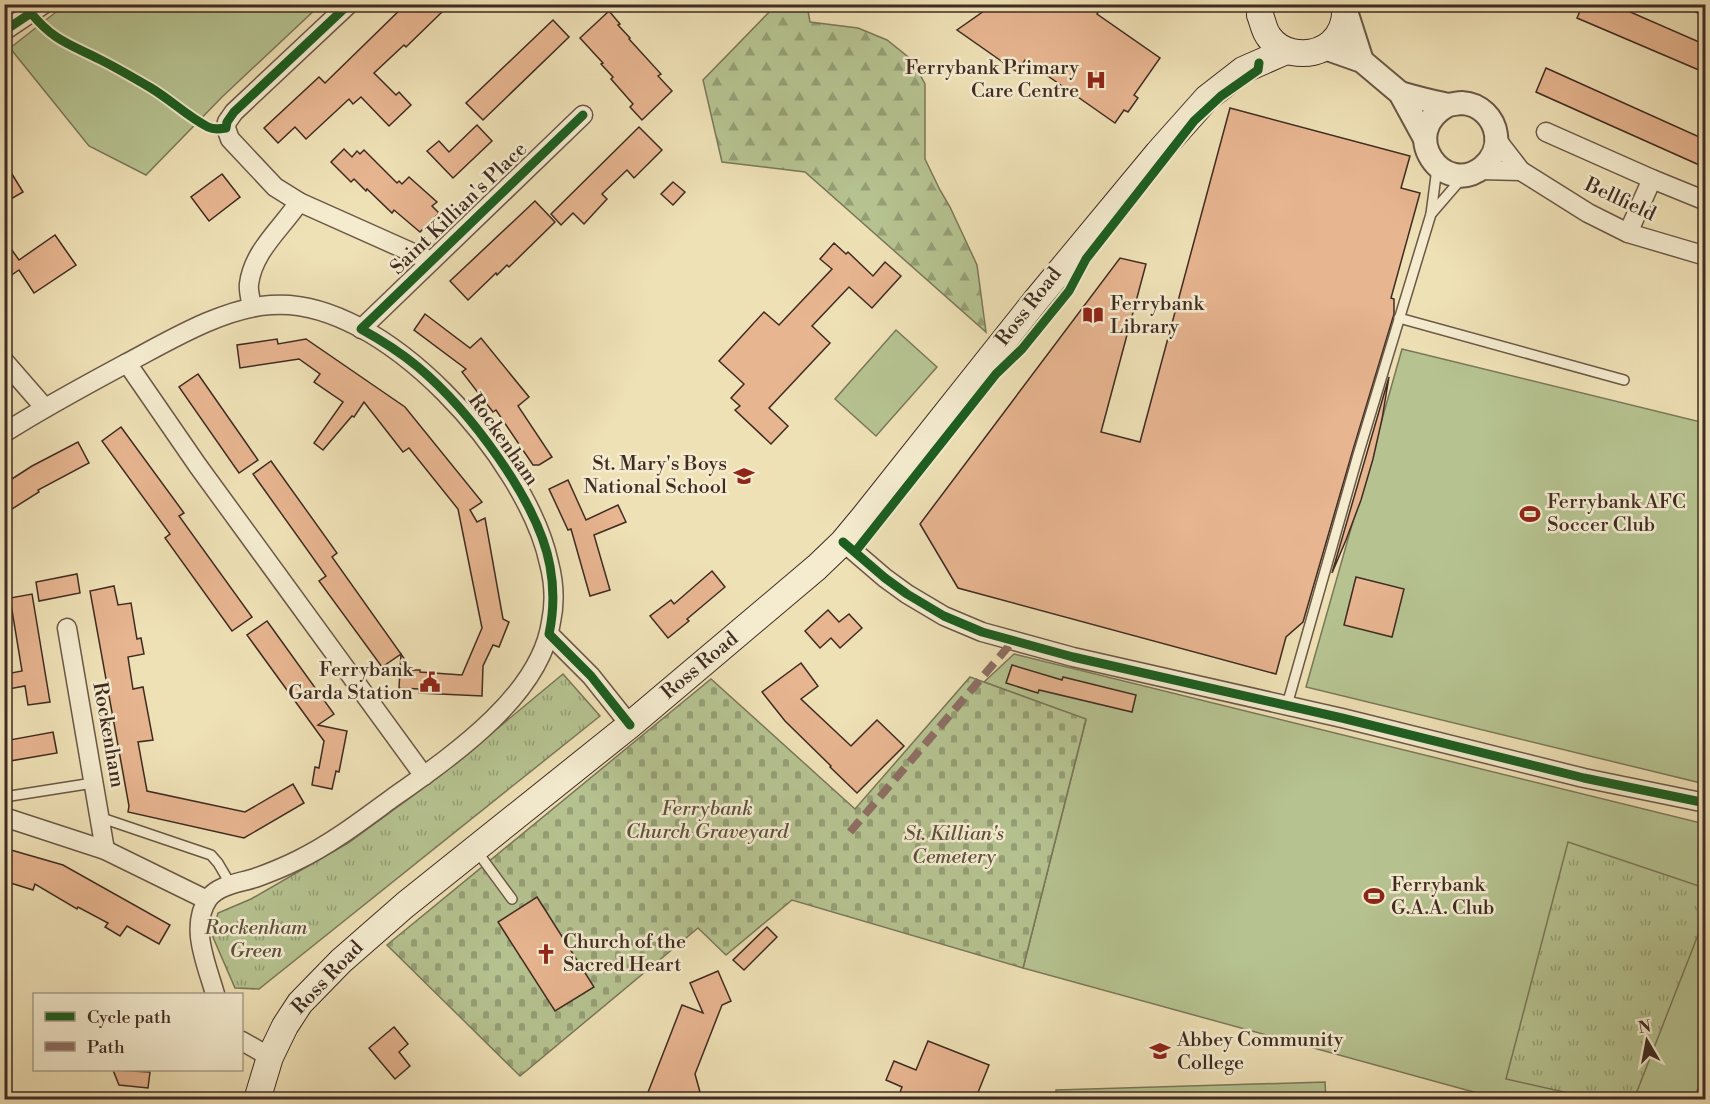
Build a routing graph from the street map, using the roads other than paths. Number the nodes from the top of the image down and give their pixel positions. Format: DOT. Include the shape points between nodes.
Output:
graph roads {
  1 [pos="44,4"];
  2 [pos="350,4"];
  3 [pos="1701,4"];
  4 [pos="1706,6"];
  5 [pos="1345,8"];
  6 [pos="1261,10"];
  7 [pos="4,31"];
  8 [pos="1325,48"];
  9 [pos="1286,51"];
  10 [pos="1362,61"];
  11 [pos="1243,70"];
  12 [pos="1400,93"];
  13 [pos="1448,105"];
  14 [pos="583,115"];
  15 [pos="1546,132"];
  16 [pos="1424,137"];
  17 [pos="1497,140"];
  18 [pos="1437,167"];
  19 [pos="1521,171"];
  20 [pos="1472,172"];
  21 [pos="1652,179"];
  22 [pos="1706,201"];
  23 [pos="299,202"];
  24 [pos="1431,214"];
  25 [pos="1628,233"];
  26 [pos="1706,256"];
  27 [pos="431,261"];
  28 [pos="252,307"];
  29 [pos="1400,318"];
  30 [pos="361,329"];
  31 [pos="4,361"];
  32 [pos="127,363"];
  33 [pos="1624,380"];
  34 [pos="45,408"];
  35 [pos="4,433"];
  36 [pos="843,542"];
  37 [pos="67,628"];
  38 [pos="549,634"];
  39 [pos="1287,705"];
  40 [pos="630,725"];
  41 [pos="424,776"];
  42 [pos="93,783"];
  43 [pos="4,797"];
  44 [pos="1706,803"];
  45 [pos="4,817"];
  46 [pos="99,817"];
  47 [pos="475,848"];
  48 [pos="105,850"];
  49 [pos="231,885"];
  50 [pos="512,899"];
  51 [pos="207,900"];
  52 [pos="215,993"];
  53 [pos="243,1042"];
  54 [pos="270,1057"];
  55 [pos="257,1100"];
  1 -- 7 [label="street"];
  2 -- 23 [label="street, Saint Killian's Place" via="227,122 227,133 234,144 275,186"];
  3 -- 4 [label="street"];
  5 -- 8 [label="main road" via="1342,30"];
  5 -- 10 [label="street"];
  6 -- 9 [label="main road" via="1267,35"];
  6 -- 11 [label="main road"];
  8 -- 9 [label="main road" via="1304,54"];
  8 -- 10 [label="street"];
  9 -- 11 [label="main road, Ross Road"];
  10 -- 12 [label="street"];
  11 -- 36 [label="main road, Ross Road" via="1207,98 1158,153"];
  12 -- 13 [label="street"];
  12 -- 16 [label="street"];
  13 -- 16 [label="street" via="1431,118"];
  13 -- 17 [label="street" via="1471,104 1481,110 1490,118"];
  14 -- 27 [label="street, Saint Killian's Place"];
  15 -- 21 [label="street"];
  16 -- 18 [label="street" via="1425,148"];
  17 -- 19 [label="street, Bellfield"];
  17 -- 20 [label="street" via="1489,162"];
  18 -- 20 [label="street" via="1446,172"];
  18 -- 24 [label="lane"];
  19 -- 20 [label="street"];
  19 -- 25 [label="street, Bellfield"];
  20 -- 24 [label="lane"];
  21 -- 22 [label="street"];
  21 -- 25 [label="street"];
  23 -- 27 [label="street, Saint Killian's Place"];
  23 -- 28 [label="street" via="254,267 249,284"];
  24 -- 29 [label="lane"];
  25 -- 26 [label="street, Bellfield"];
  27 -- 30 [label="street, Saint Killian's Place"];
  28 -- 30 [label="street, Rockenham" via="300,306"];
  28 -- 32 [label="street, Rockenham" via="207,323"];
  29 -- 33 [label="lane"];
  29 -- 39 [label="lane"];
  30 -- 38 [label="street, Rockenham" via="404,356 441,388 477,428 514,483 550,564 553,594"];
  31 -- 34 [label="street"];
  32 -- 34 [label="street, Rockenham"];
  32 -- 41 [label="street"];
  34 -- 35 [label="street, Rockenham"];
  36 -- 39 [label="street" via="907,594 982,632"];
  36 -- 40 [label="main road, Ross Road" via="800,583"];
  37 -- 42 [label="street, Rockenham"];
  38 -- 40 [label="street" via="591,676"];
  38 -- 41 [label="street, Rockenham" via="539,658 509,702"];
  39 -- 44 [label="street" via="1584,778"];
  40 -- 47 [label="main road, Ross Road"];
  41 -- 49 [label="street, Rockenham" via="315,851 283,868"];
  42 -- 43 [label="lane"];
  42 -- 46 [label="street, Rockenham"];
  45 -- 48 [label="street"];
  46 -- 48 [label="street, Rockenham"];
  46 -- 49 [label="lane" via="211,855"];
  47 -- 50 [label="lane"];
  47 -- 54 [label="main road, Ross Road" via="378,928 318,984 294,1012"];
  48 -- 51 [label="street"];
  49 -- 51 [label="street, Rockenham"];
  51 -- 52 [label="street" via="201,915 200,936"];
  53 -- 54 [label="street"];
  54 -- 55 [label="main road, Ross Road"];
}
